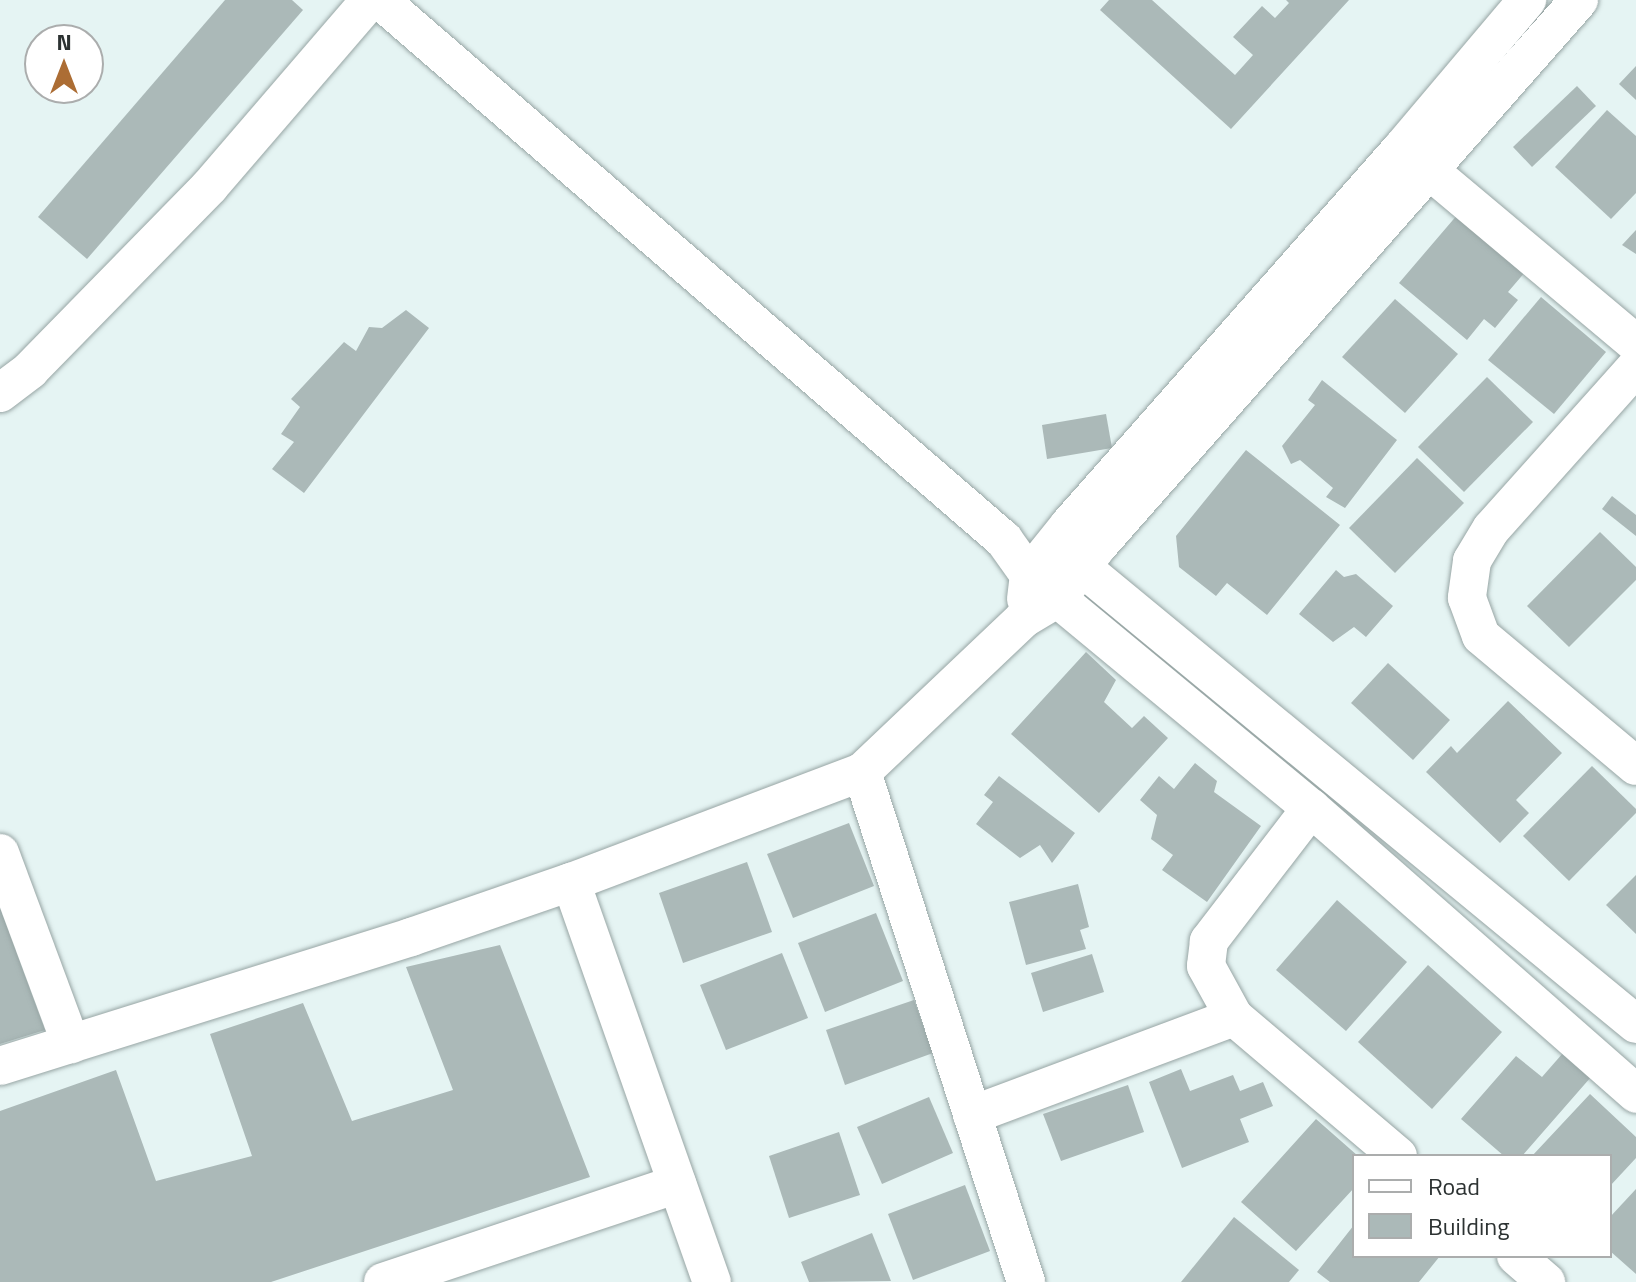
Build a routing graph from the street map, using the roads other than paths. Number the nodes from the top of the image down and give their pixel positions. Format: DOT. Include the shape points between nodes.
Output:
graph roads {
  1 [pos="370,0"];
  2 [pos="380,0"];
  3 [pos="1527,0"];
  4 [pos="1579,0"];
  5 [pos="1416,160"];
  6 [pos="1636,344"];
  7 [pos="1636,367"];
  8 [pos="0,393"];
  9 [pos="1004,540"];
  10 [pos="1068,555"];
  11 [pos="1044,586"];
  12 [pos="1636,766"];
  13 [pos="862,772"];
  14 [pos="1311,808"];
  15 [pos="0,853"];
  16 [pos="571,882"];
  17 [pos="1234,1017"];
  18 [pos="1636,1024"];
  19 [pos="71,1044"];
  20 [pos="0,1066"];
  21 [pos="1636,1094"];
  22 [pos="972,1115"];
  23 [pos="1396,1154"];
  24 [pos="677,1184"];
  25 [pos="1518,1258"];
  26 [pos="383,1282"];
  27 [pos="712,1282"];
  28 [pos="1026,1282"];
  29 [pos="1546,1282"];
  1 -- 8 [label="street" via="210,186 30,370"];
  2 -- 9 [label="street"];
  3 -- 5 [label="street"];
  4 -- 5 [label="street"];
  5 -- 6 [label="street"];
  5 -- 10 [label="street"];
  7 -- 12 [label="street" via="1491,529 1472,561 1467,598 1481,636"];
  9 -- 10 [label="street"];
  9 -- 11 [label="street"];
  10 -- 11 [label="street"];
  10 -- 18 [label="street"];
  11 -- 13 [label="street" via="1023,619"];
  11 -- 14 [label="street"];
  13 -- 16 [label="street"];
  13 -- 22 [label="street"];
  14 -- 17 [label="street" via="1209,941 1206,966"];
  14 -- 21 [label="street"];
  15 -- 19 [label="street"];
  16 -- 19 [label="street"];
  16 -- 24 [label="street"];
  17 -- 22 [label="street"];
  17 -- 23 [label="street"];
  19 -- 20 [label="street"];
  22 -- 28 [label="street"];
  24 -- 26 [label="street"];
  24 -- 27 [label="street"];
  25 -- 29 [label="street"];
}
